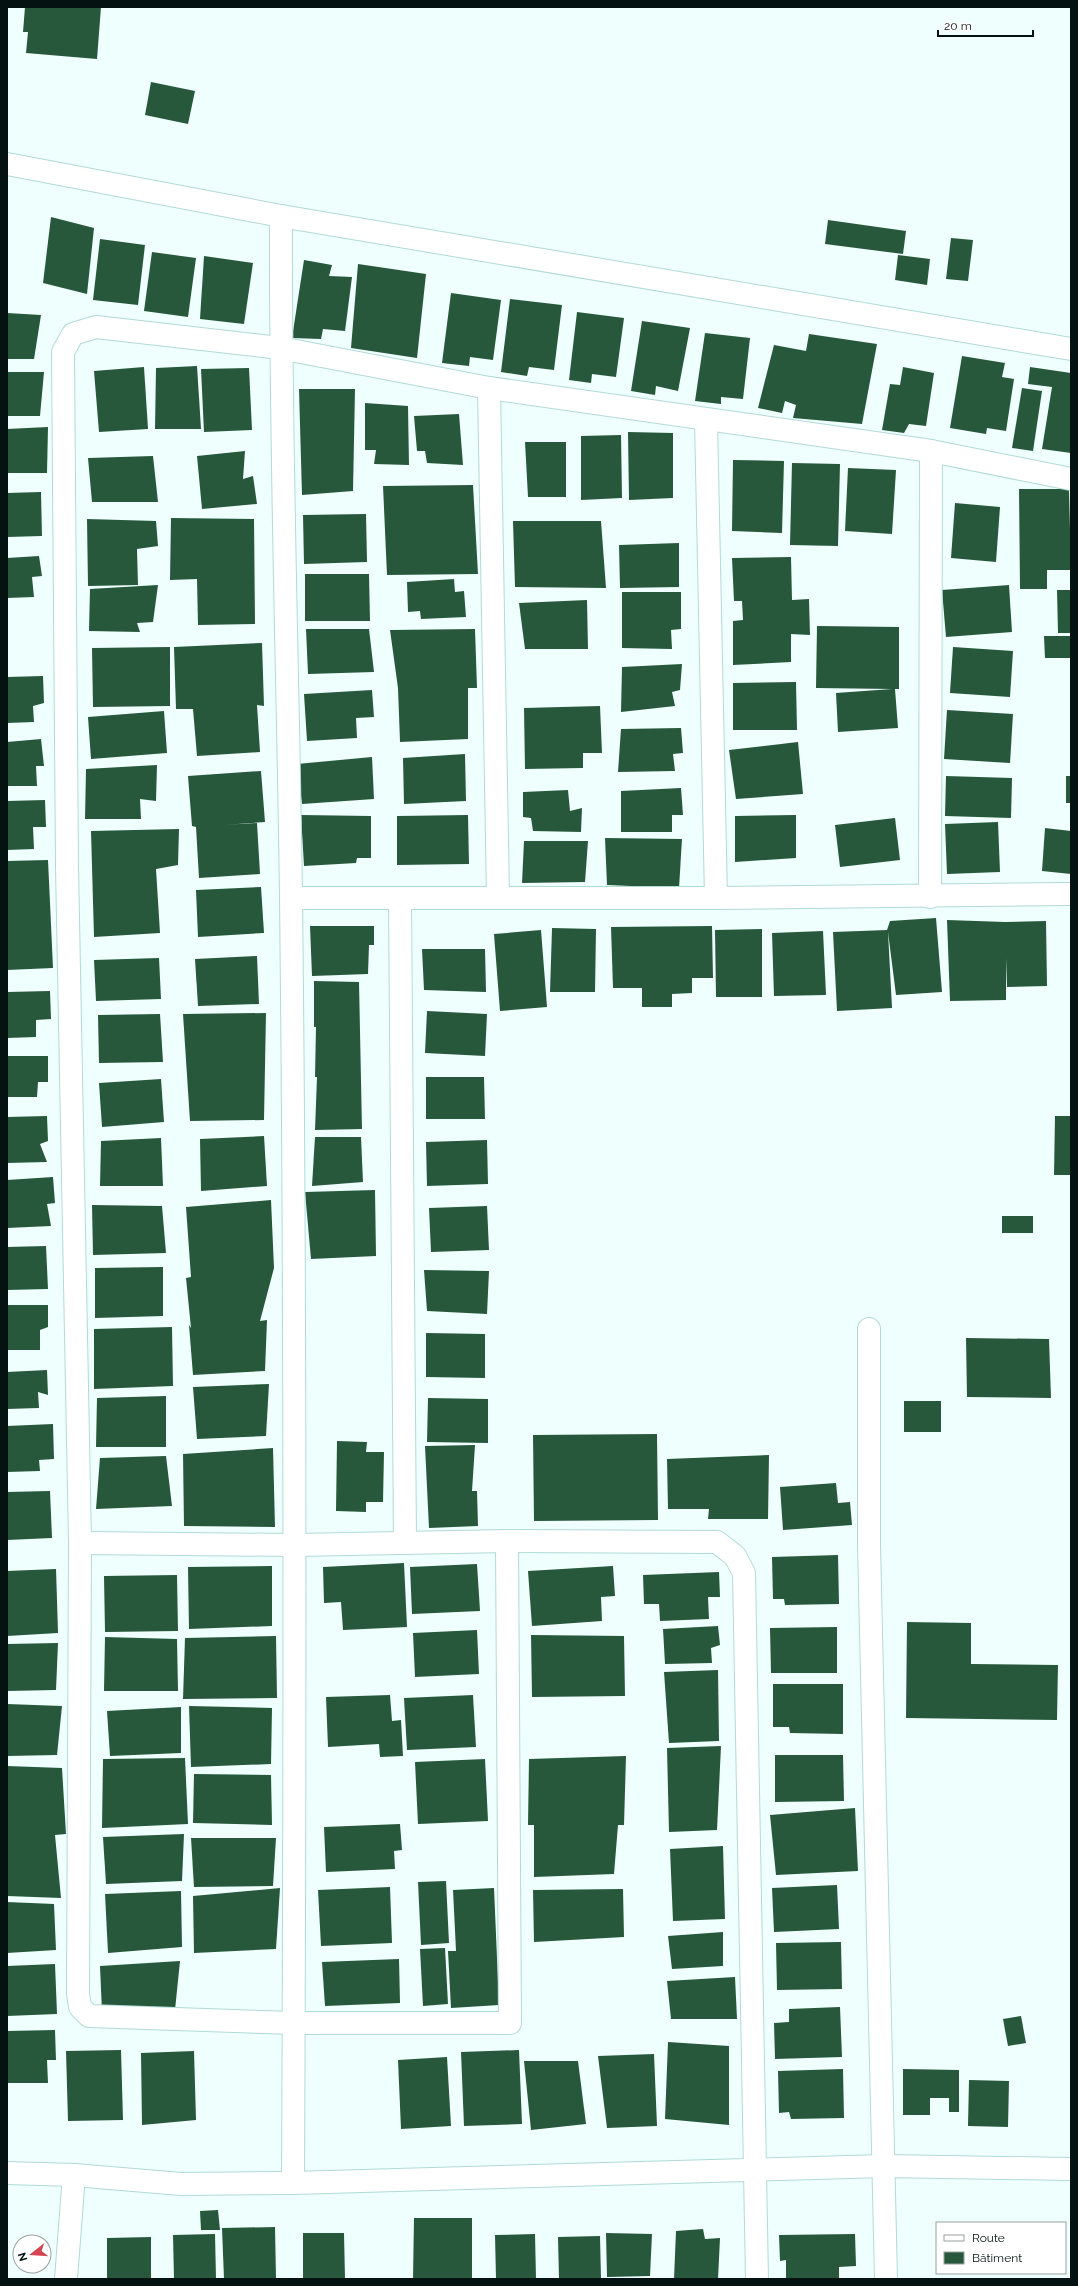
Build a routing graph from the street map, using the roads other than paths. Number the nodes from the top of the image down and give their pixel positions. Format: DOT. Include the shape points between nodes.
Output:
graph roads {
  1 [pos="7,164"];
  2 [pos="281,216"];
  3 [pos="280,348"];
  4 [pos="1071,349"];
  5 [pos="489,388"];
  6 [pos="706,420"];
  7 [pos="931,451"];
  8 [pos="1071,479"];
  9 [pos="1071,894"];
  10 [pos="498,897"];
  11 [pos="930,897"];
  12 [pos="291,898"];
  13 [pos="400,898"];
  14 [pos="716,898"];
  15 [pos="869,1329"];
  16 [pos="507,1541"];
  17 [pos="80,1543"];
  18 [pos="405,1543"];
  19 [pos="295,1546"];
  20 [pos="294,2023"];
  21 [pos="884,2166"];
  22 [pos="755,2169"];
  23 [pos="1071,2169"];
  24 [pos="7,2173"];
  25 [pos="74,2175"];
  26 [pos="293,2183"];
  27 [pos="66,2279"];
  28 [pos="757,2279"];
  29 [pos="886,2279"];
  1 -- 2 [label="street"];
  2 -- 3 [label="street"];
  2 -- 4 [label="street"];
  3 -- 5 [label="street"];
  3 -- 12 [label="street"];
  3 -- 17 [label="street" via="96,327 73,334 63,352 67,874"];
  5 -- 6 [label="street"];
  5 -- 10 [label="street"];
  6 -- 7 [label="street"];
  6 -- 14 [label="street"];
  7 -- 8 [label="street"];
  7 -- 11 [label="street"];
  9 -- 11 [label="street"];
  10 -- 13 [label="street"];
  10 -- 14 [label="street"];
  11 -- 14 [label="street"];
  12 -- 13 [label="street"];
  12 -- 19 [label="street"];
  13 -- 18 [label="street"];
  15 -- 21 [label="street" via="870,1553"];
  16 -- 18 [label="street"];
  16 -- 20 [label="street" via="510,2023"];
  16 -- 22 [label="street" via="717,1542 735,1556 744,1573"];
  17 -- 19 [label="street"];
  17 -- 20 [label="street" via="80,2007 89,2016"];
  18 -- 19 [label="street"];
  19 -- 20 [label="street"];
  20 -- 26 [label="street"];
  21 -- 22 [label="street"];
  21 -- 23 [label="street"];
  21 -- 29 [label="street"];
  22 -- 26 [label="street"];
  22 -- 28 [label="street"];
  24 -- 25 [label="street"];
  25 -- 26 [label="street" via="181,2184"];
  25 -- 27 [label="street"];
}
